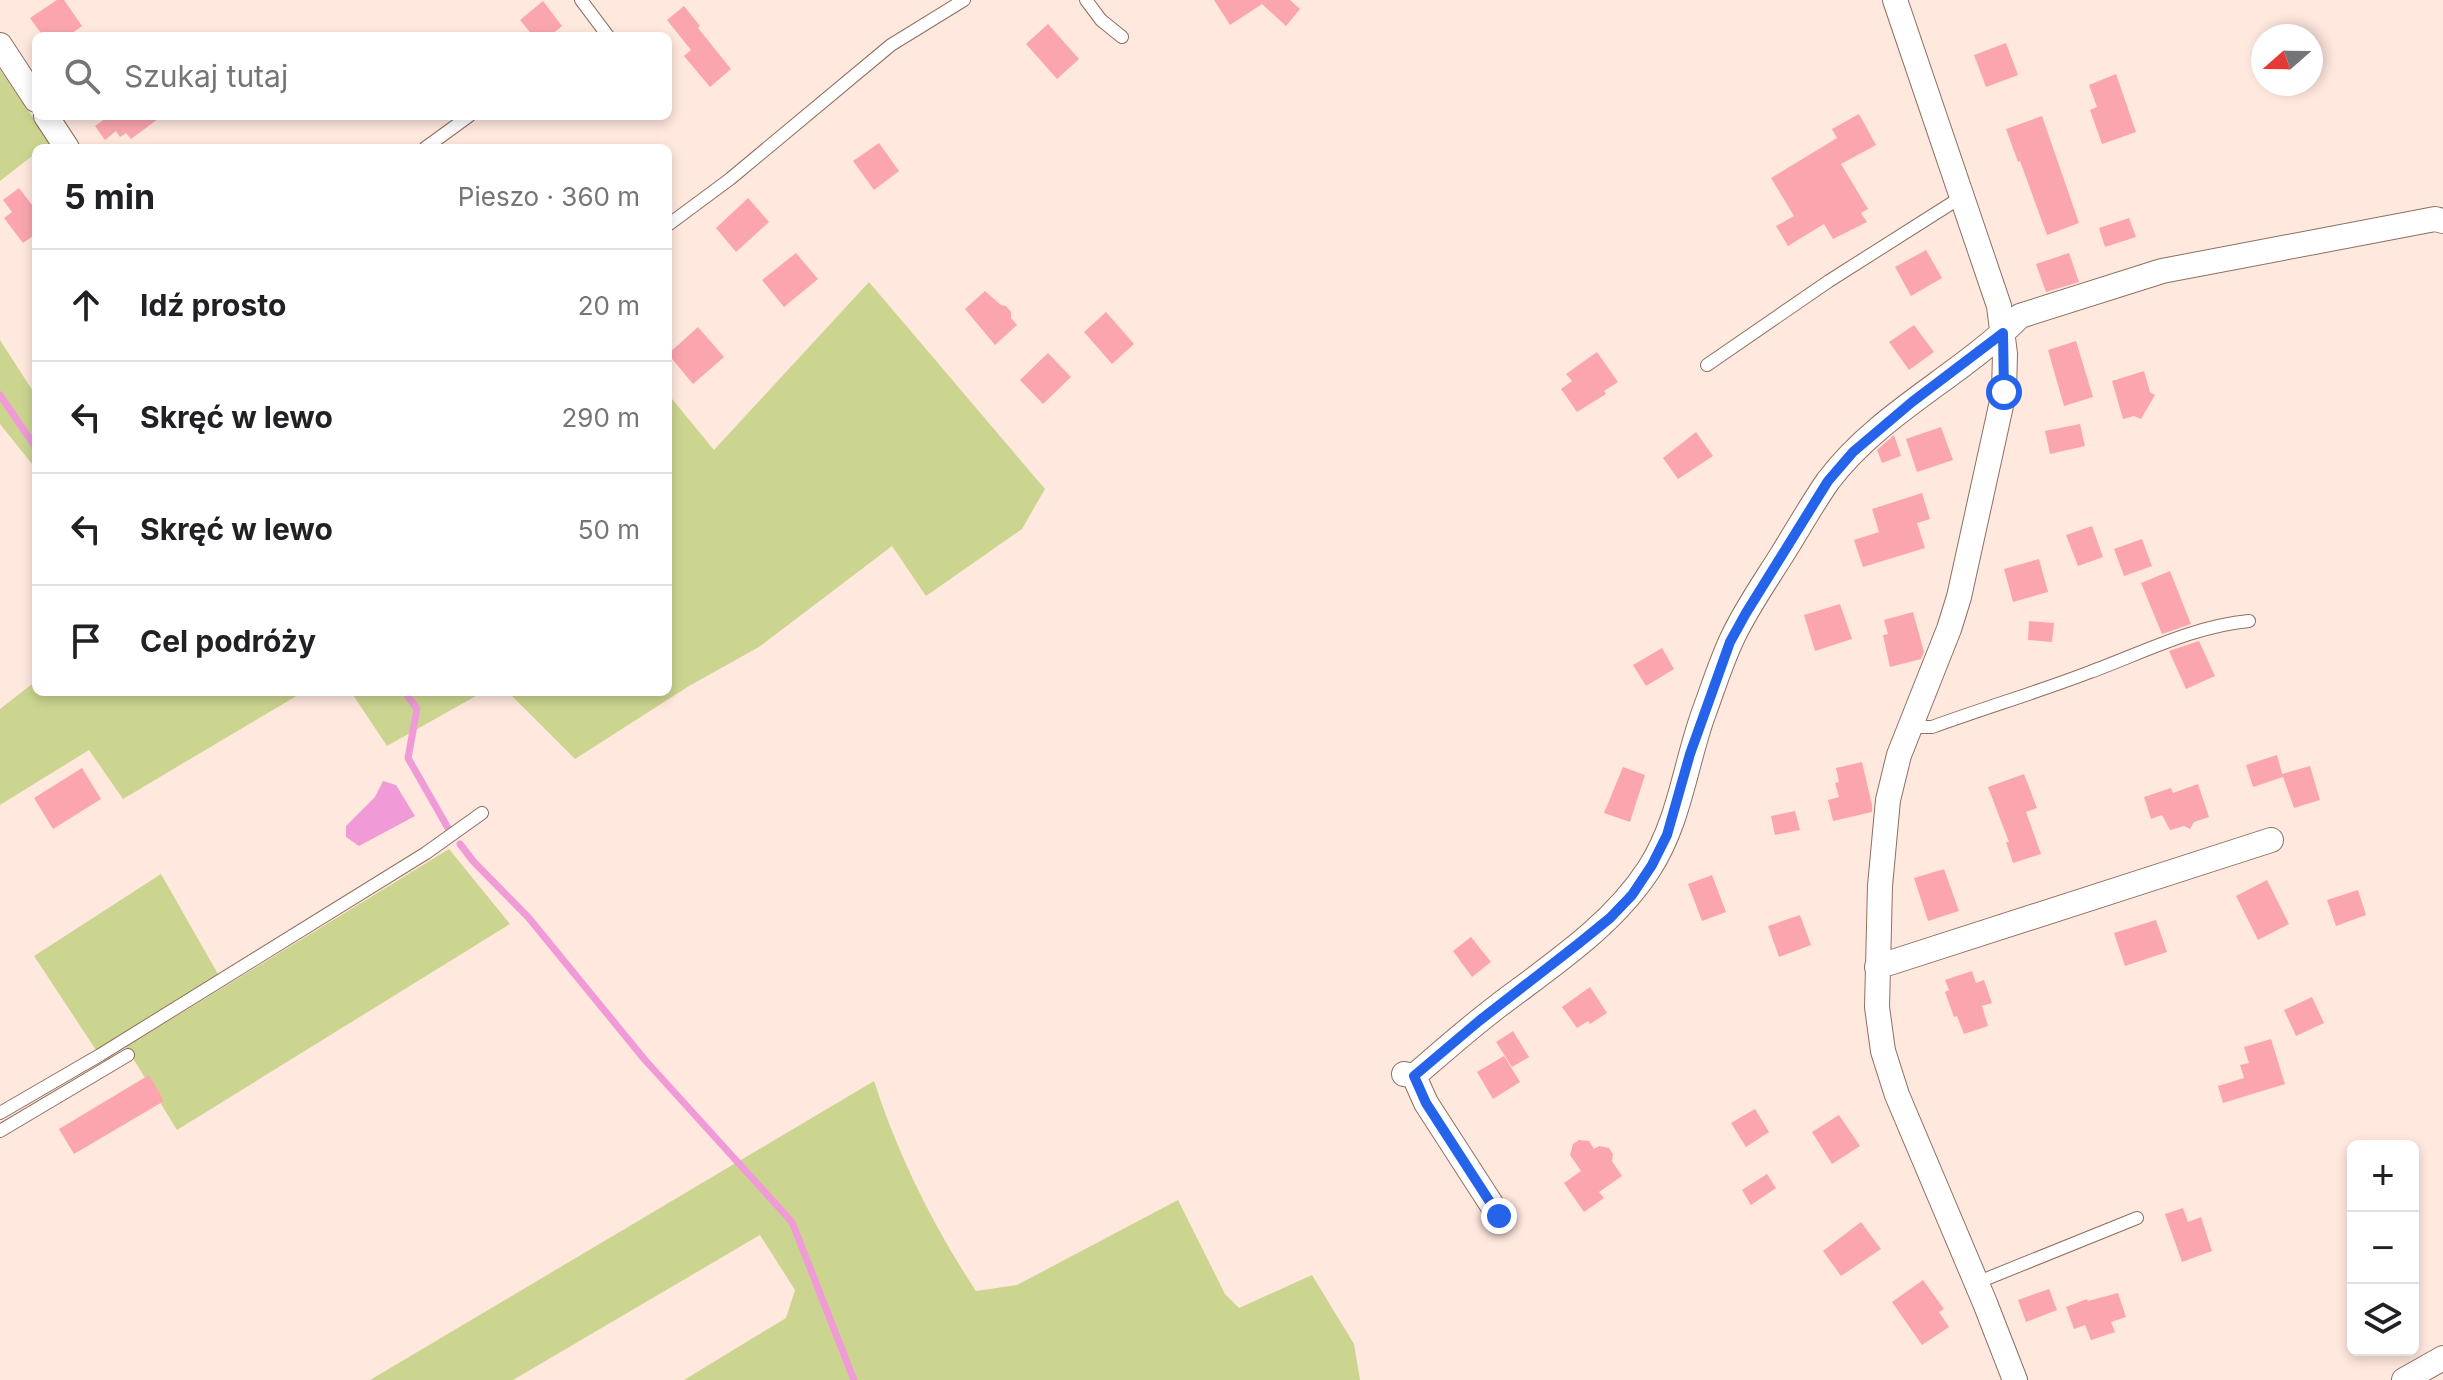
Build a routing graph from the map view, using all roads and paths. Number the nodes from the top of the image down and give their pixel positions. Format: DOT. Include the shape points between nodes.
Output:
graph roads {
  1 [pos="581,0"];
  2 [pos="964,0"];
  3 [pos="1086,0"];
  4 [pos="1895,0"];
  5 [pos="604,32"];
  6 [pos="1122,37"];
  7 [pos="0,45"];
  8 [pos="32,94"];
  9 [pos="49,120"];
  10 [pos="464,120"];
  11 [pos="64,144"];
  12 [pos="430,144"];
  13 [pos="1963,196"];
  14 [pos="2443,221"];
  15 [pos="672,222"];
  16 [pos="2003,333"];
  17 [pos="1707,365"];
  18 [pos="2249,621"];
  19 [pos="1910,727"];
  20 [pos="482,813"];
  21 [pos="2271,840"];
  22 [pos="1877,967"];
  23 [pos="128,1055"];
  24 [pos="0,1113"];
  25 [pos="0,1131"];
  26 [pos="1499,1216"];
  27 [pos="2137,1218"];
  28 [pos="1976,1283"];
  29 [pos="2443,1358"];
  30 [pos="2015,1380"];
  31 [pos="2404,1380"];
  1 -- 5 [label="lane"];
  2 -- 15 [label="lane" via="891,45"];
  3 -- 6 [label="lane"];
  4 -- 13 [label="street"];
  7 -- 8 [label="street"];
  9 -- 11 [label="street"];
  10 -- 12 [label="lane"];
  13 -- 16 [label="street"];
  13 -- 17 [label="lane"];
  14 -- 16 [label="street" via="2162,271 2020,316"];
  16 -- 19 [label="street" via="2004,392 1970,555 1949,629"];
  16 -- 26 [label="street" via="1912,402 1828,481 1730,642 1667,835 1632,895 1578,944 1409,1075"];
  18 -- 19 [label="lane" via="2191,633 1932,727"];
  19 -- 22 [label="street" via="1888,800"];
  20 -- 24 [label="lane" via="426,853"];
  21 -- 22 [label="street"];
  22 -- 28 [label="street" via="1883,1051"];
  23 -- 25 [label="lane"];
  27 -- 28 [label="lane"];
  28 -- 30 [label="street"];
  29 -- 31 [label="street"];
}
